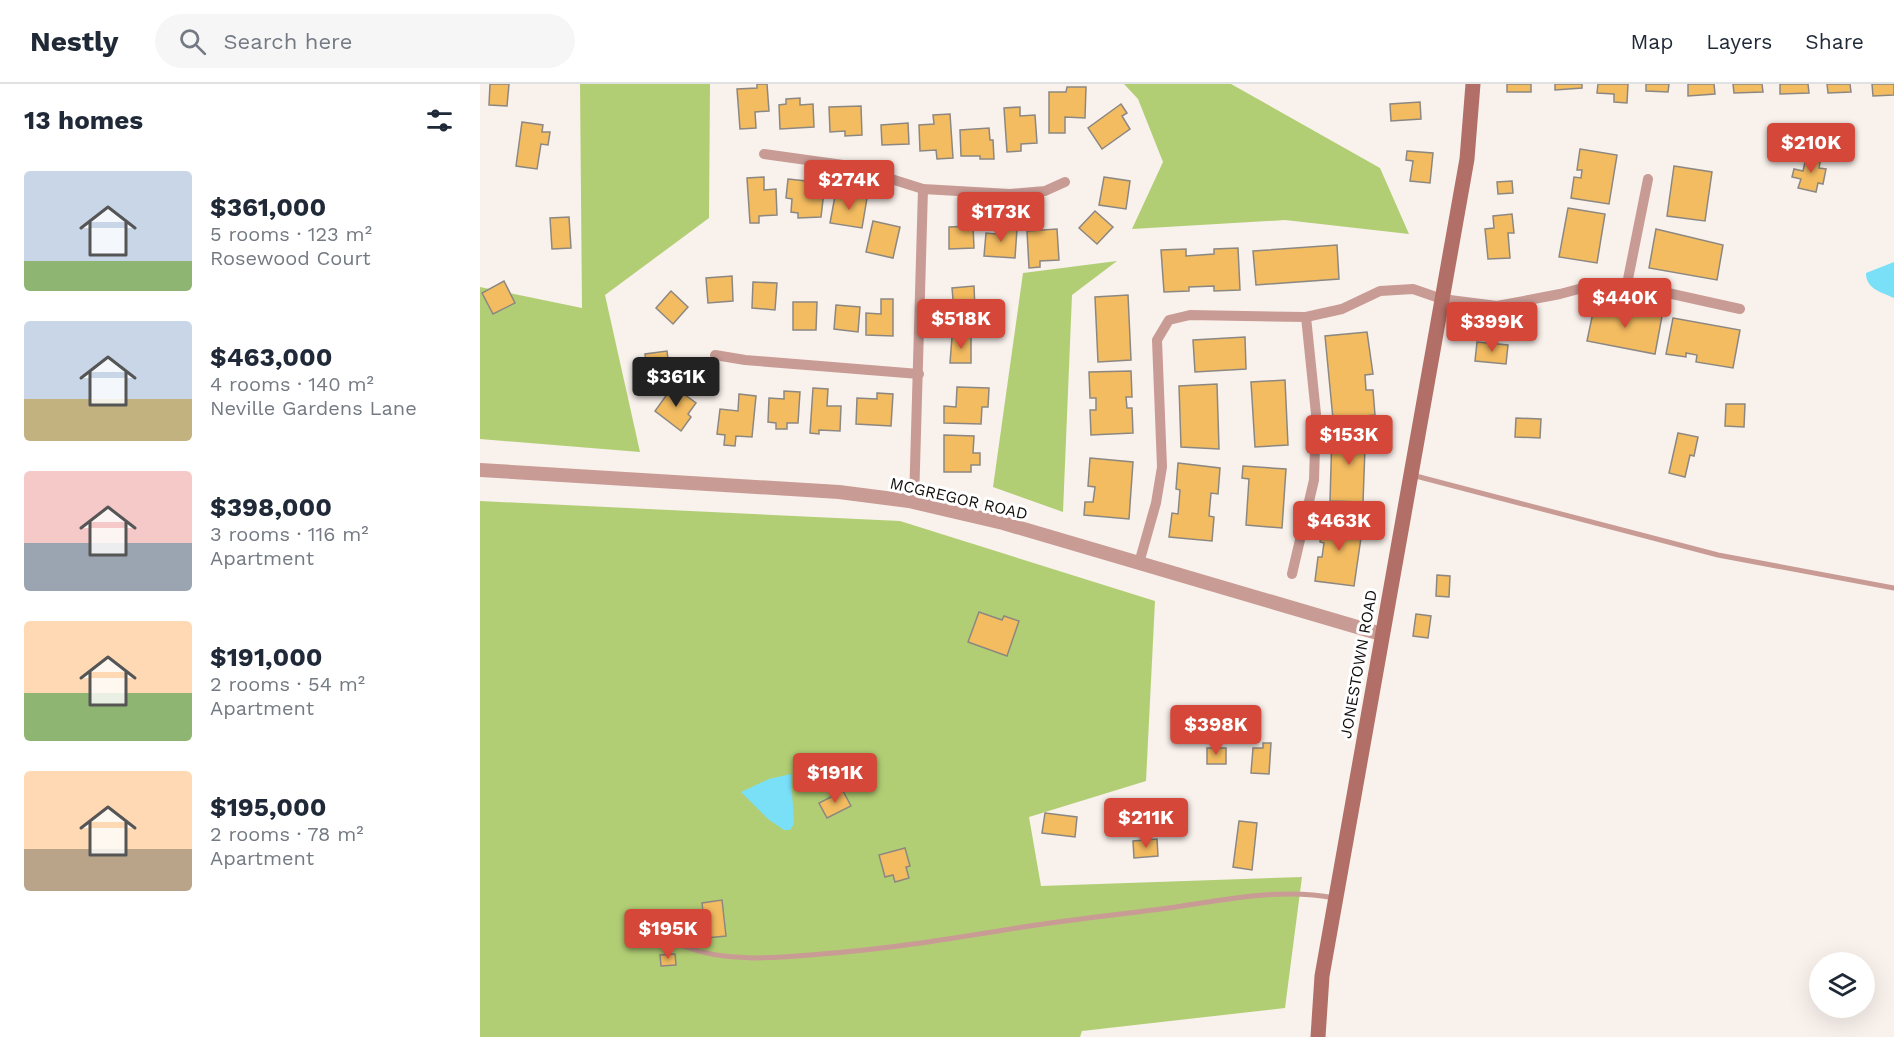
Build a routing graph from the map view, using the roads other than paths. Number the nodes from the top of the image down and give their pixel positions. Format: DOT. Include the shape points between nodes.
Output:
graph roads {
  1 [pos="1473,84"];
  2 [pos="764,154"];
  3 [pos="1648,179"];
  4 [pos="1065,182"];
  5 [pos="924,189"];
  6 [pos="1627,284"];
  7 [pos="1442,298"];
  8 [pos="1740,309"];
  9 [pos="1306,317"];
  10 [pos="715,355"];
  11 [pos="919,374"];
  12 [pos="480,470"];
  13 [pos="1411,474"];
  14 [pos="914,502"];
  15 [pos="1139,563"];
  16 [pos="1292,574"];
  17 [pos="1894,588"];
  18 [pos="1381,634"];
  19 [pos="1335,899"];
  20 [pos="683,946"];
  21 [pos="1318,1037"];
  1 -- 7 [label="main road, JONESTOWN ROAD" via="1467,159"];
  2 -- 5 [label="street" via="849,166"];
  3 -- 6 [label="street"];
  4 -- 5 [label="street" via="1045,191 1010,194"];
  5 -- 11 [label="street"];
  6 -- 7 [label="street" via="1590,286 1497,306"];
  6 -- 8 [label="street"];
  7 -- 9 [label="street" via="1413,289 1380,291 1342,309"];
  7 -- 13 [label="main road, JONESTOWN ROAD"];
  9 -- 15 [label="street" via="1190,315 1168,320 1157,340 1162,467"];
  9 -- 16 [label="street" via="1316,414 1314,480"];
  10 -- 11 [label="street"];
  11 -- 14 [label="street"];
  12 -- 14 [label="street, MCGREGOR ROAD" via="839,492"];
  13 -- 17 [label="lane" via="1718,555"];
  13 -- 18 [label="main road, JONESTOWN ROAD"];
  14 -- 15 [label="street, MCGREGOR ROAD" via="1003,522"];
  15 -- 18 [label="street, MCGREGOR ROAD"];
  18 -- 19 [label="main road, JONESTOWN ROAD"];
  19 -- 20 [label="lane" via="1318,895 1240,898 884,949 793,957 730,958 705,955"];
  19 -- 21 [label="main road, JONESTOWN ROAD" via="1322,976"];
}
